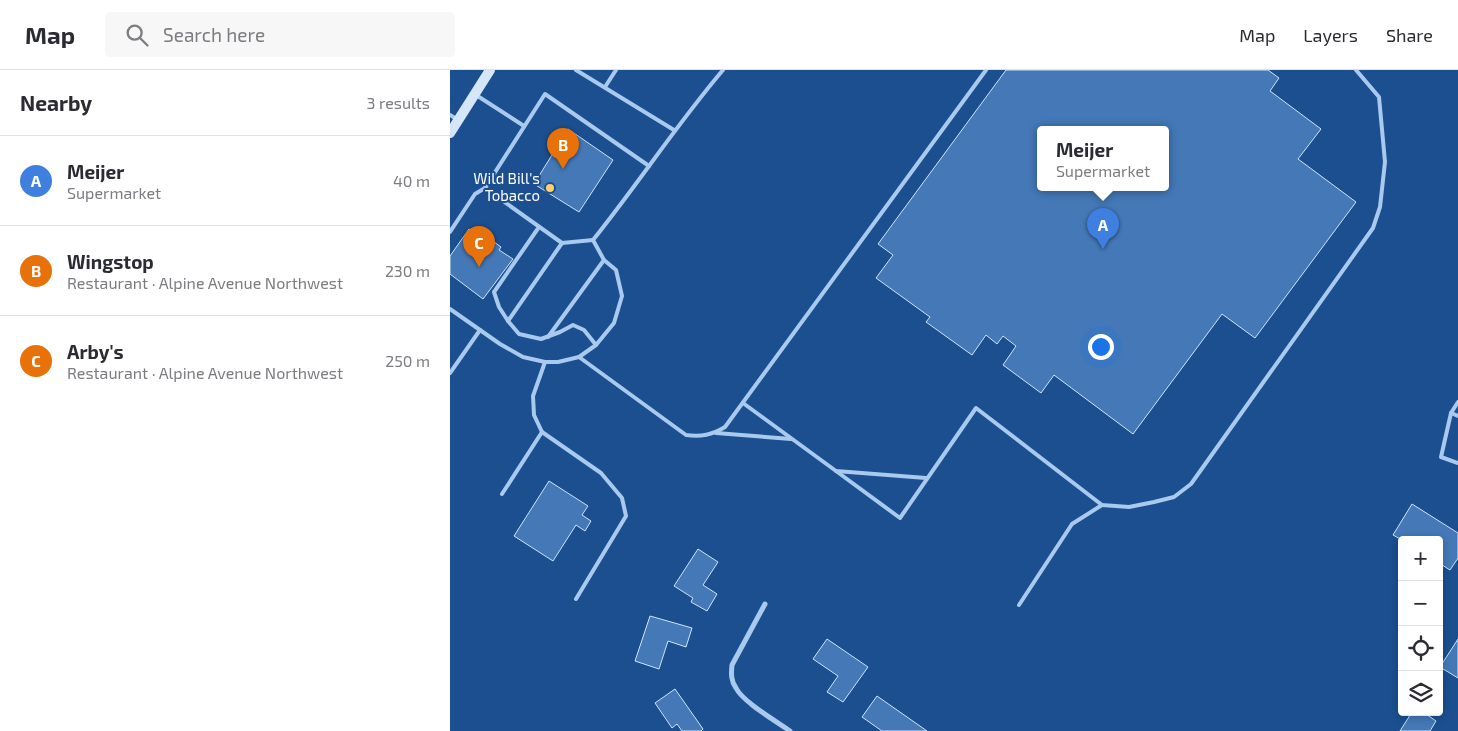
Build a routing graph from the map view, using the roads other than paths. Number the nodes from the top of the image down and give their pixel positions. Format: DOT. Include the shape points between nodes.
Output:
graph roads {
  1 [pos="490,70"];
  2 [pos="576,70"];
  3 [pos="616,70"];
  4 [pos="723,70"];
  5 [pos="986,70"];
  6 [pos="1356,70"];
  7 [pos="605,88"];
  8 [pos="474,94"];
  9 [pos="454,118"];
  10 [pos="524,126"];
  11 [pos="674,130"];
  12 [pos="450,133"];
  13 [pos="649,166"];
  14 [pos="485,188"];
  15 [pos="539,227"];
  16 [pos="450,232"];
  17 [pos="593,240"];
  18 [pos="562,243"];
  19 [pos="604,260"];
  20 [pos="450,309"];
  21 [pos="508,321"];
  22 [pos="480,330"];
  23 [pos="548,337"];
  24 [pos="596,345"];
  25 [pos="579,357"];
  26 [pos="545,362"];
  27 [pos="450,373"];
  28 [pos="743,402"];
  29 [pos="1458,402"];
  30 [pos="1451,413"];
  31 [pos="1458,416"];
  32 [pos="542,432"];
  33 [pos="716,433"];
  34 [pos="792,439"];
  35 [pos="1458,462"];
  36 [pos="836,471"];
  37 [pos="926,478"];
  38 [pos="502,494"];
  39 [pos="1102,505"];
  40 [pos="576,599"];
  41 [pos="765,604"];
  42 [pos="1019,605"];
  43 [pos="790,731"];
  1 -- 8 [label="main road"];
  2 -- 7 [label="lane"];
  3 -- 7 [label="lane"];
  4 -- 11 [label="lane"];
  5 -- 28 [label="lane"];
  6 -- 39 [label="lane" via="1379,97 1385,162 1380,207 1373,228 1191,484 1174,497 1154,502 1129,507"];
  7 -- 11 [label="lane"];
  8 -- 9 [label="main road"];
  8 -- 10 [label="lane"];
  9 -- 12 [label="main road"];
  10 -- 13 [label="lane" via="545,94"];
  10 -- 14 [label="lane"];
  11 -- 13 [label="lane"];
  13 -- 17 [label="lane"];
  14 -- 15 [label="lane"];
  14 -- 16 [label="lane" via="474,194"];
  15 -- 18 [label="lane"];
  15 -- 21 [label="lane" via="494,292"];
  17 -- 18 [label="lane"];
  17 -- 19 [label="lane"];
  18 -- 21 [label="lane"];
  19 -- 23 [label="lane"];
  19 -- 24 [label="lane" via="616,270 622,296 614,323"];
  20 -- 22 [label="lane"];
  21 -- 23 [label="lane" via="520,334 541,339"];
  22 -- 26 [label="lane" via="523,357"];
  22 -- 27 [label="lane"];
  23 -- 24 [label="lane" via="573,325 584,330"];
  24 -- 25 [label="lane"];
  25 -- 26 [label="lane"];
  25 -- 33 [label="lane" via="686,435 700,437"];
  26 -- 32 [label="lane" via="533,396 534,415"];
  28 -- 33 [label="lane" via="725,427"];
  28 -- 34 [label="lane"];
  29 -- 30 [label="lane"];
  30 -- 31 [label="lane"];
  30 -- 35 [label="lane" via="1440,457"];
  32 -- 38 [label="lane"];
  32 -- 40 [label="lane" via="601,473 622,498 626,516"];
  33 -- 34 [label="lane"];
  34 -- 36 [label="lane"];
  36 -- 37 [label="lane"];
  36 -- 37 [label="lane" via="900,518"];
  37 -- 39 [label="lane" via="976,408"];
  39 -- 42 [label="lane" via="1072,524"];
  41 -- 43 [label="street" via="732,665 731,675 736,689 746,699"];
}
